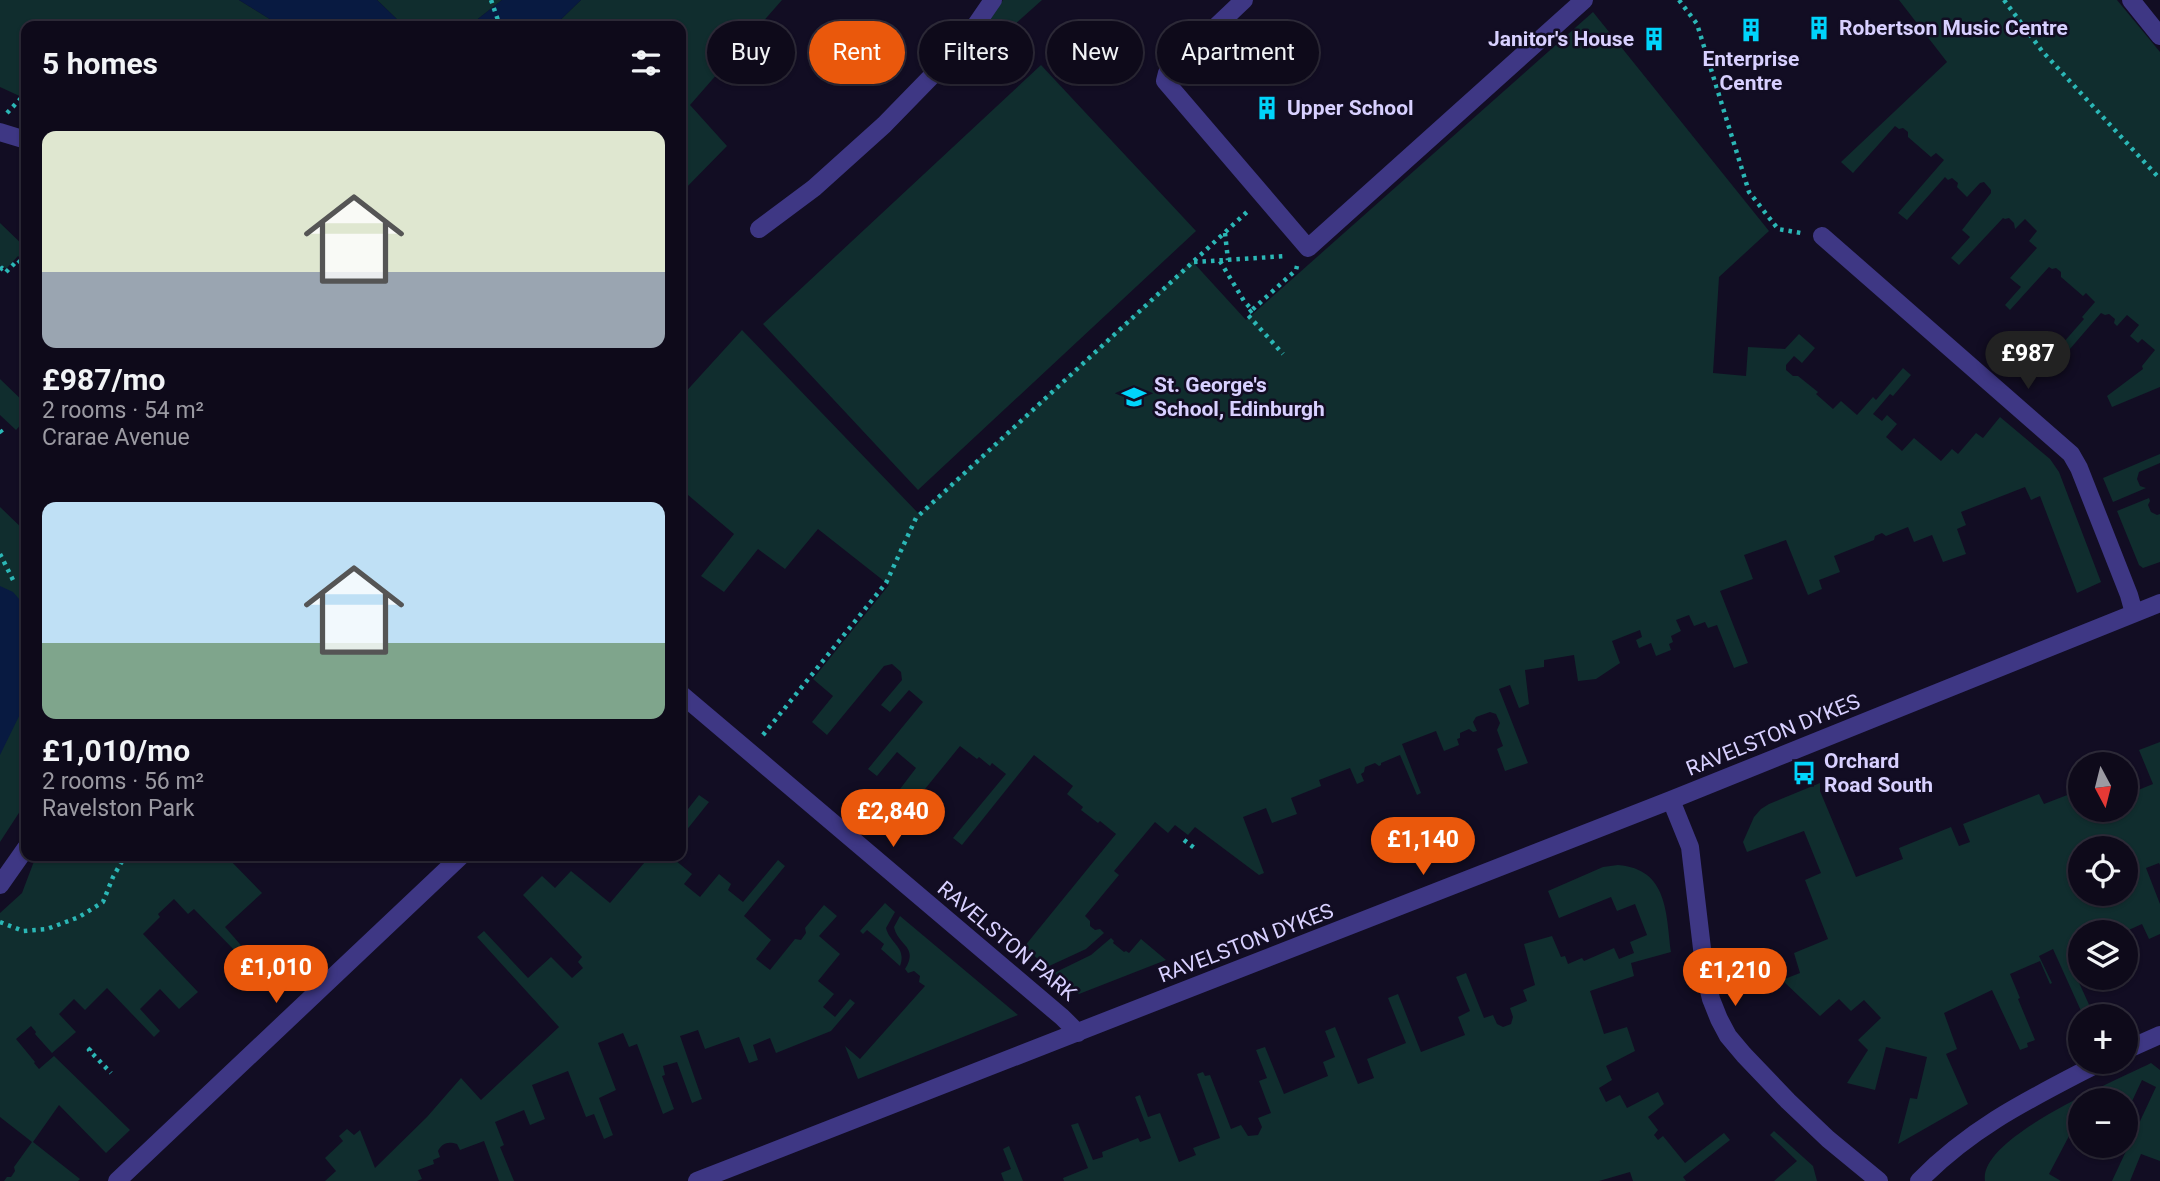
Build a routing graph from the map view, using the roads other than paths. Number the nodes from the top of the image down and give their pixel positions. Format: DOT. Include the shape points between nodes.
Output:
graph roads {
  1 [pos="993,0"];
  2 [pos="1244,0"];
  3 [pos="1584,0"];
  4 [pos="2131,0"];
  5 [pos="2160,36"];
  6 [pos="0,132"];
  7 [pos="21,138"];
  8 [pos="759,229"];
  9 [pos="1822,236"];
  10 [pos="2160,603"];
  11 [pos="2134,613"];
  12 [pos="686,698"];
  13 [pos="1671,800"];
  14 [pos="21,855"];
  15 [pos="456,861"];
  16 [pos="0,885"];
  17 [pos="1079,1033"];
  18 [pos="2160,1035"];
  19 [pos="2138,1045"];
  20 [pos="2078,1074"];
  21 [pos="1874,1180"];
  22 [pos="117,1181"];
  23 [pos="697,1181"];
  24 [pos="1919,1181"];
  1 -- 8 [label="street" via="962,45 884,125 814,188"];
  2 -- 3 [label="street" via="1169,71 1166,84 1264,197 1304,252"];
  4 -- 5 [label="street"];
  6 -- 7 [label="street"];
  9 -- 11 [label="street" via="2071,454"];
  10 -- 11 [label="street, RAVELSTON DYKES"];
  11 -- 13 [label="street, RAVELSTON DYKES"];
  12 -- 17 [label="street, RAVELSTON PARK"];
  13 -- 17 [label="street, RAVELSTON DYKES"];
  13 -- 21 [label="street" via="1690,847 1711,999 1728,1036 1788,1101"];
  14 -- 16 [label="street"];
  15 -- 22 [label="street"];
  17 -- 23 [label="street, RAVELSTON DYKES"];
  18 -- 19 [label="street"];
  20 -- 24 [label="street" via="2006,1111 1969,1136"];
}
